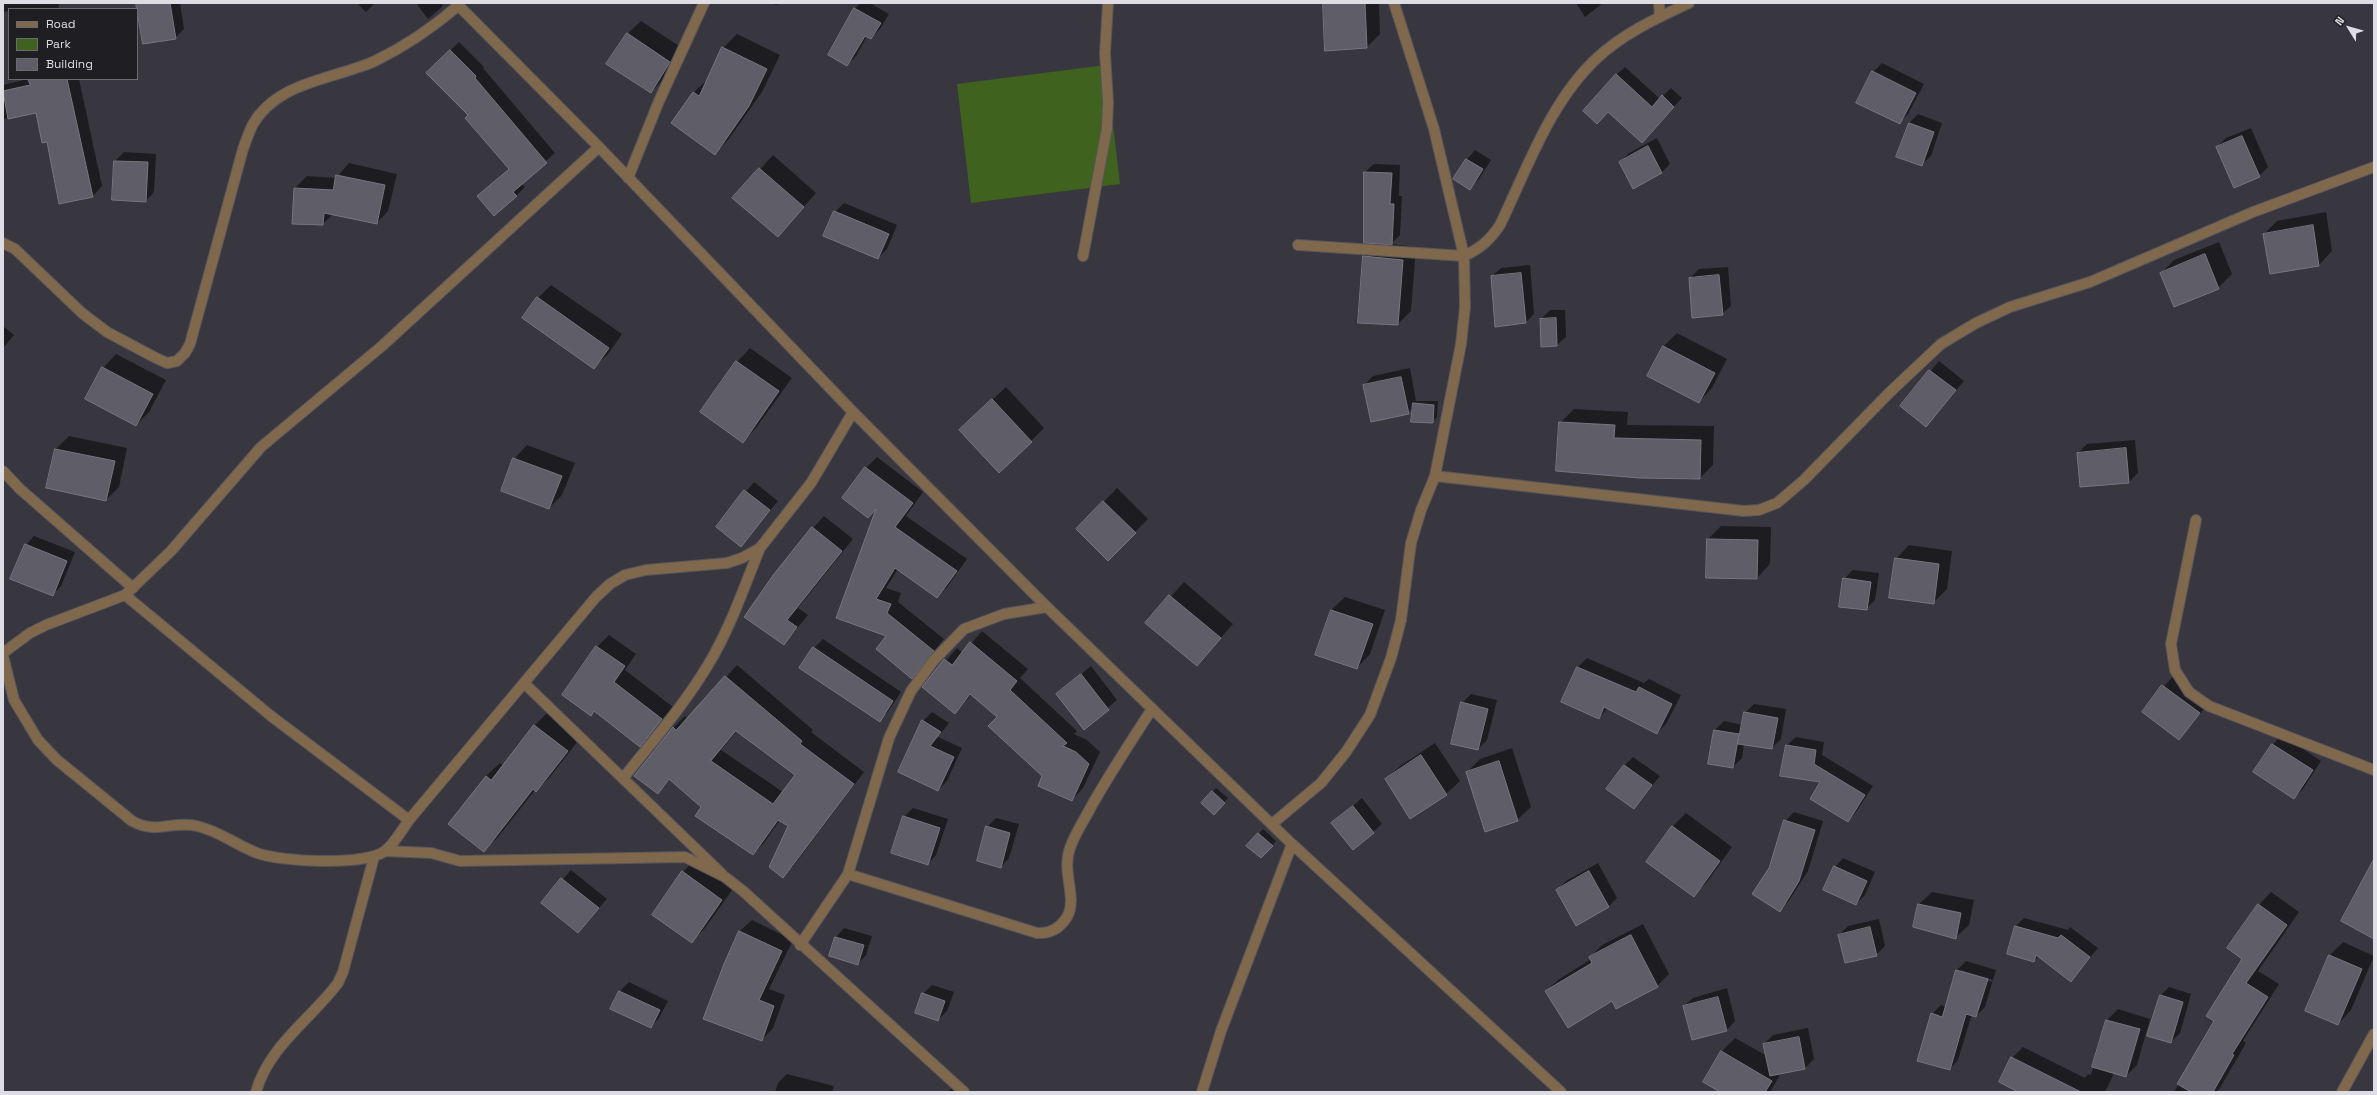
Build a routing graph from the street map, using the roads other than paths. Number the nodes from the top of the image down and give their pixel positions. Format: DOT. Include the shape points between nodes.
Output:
graph roads {
  1 [pos="704,3"];
  2 [pos="1108,3"];
  3 [pos="1394,3"];
  4 [pos="1659,3"];
  5 [pos="1689,3"];
  6 [pos="457,5"];
  7 [pos="1660,17"];
  8 [pos="599,147"];
  9 [pos="2374,167"];
  10 [pos="628,178"];
  11 [pos="3,243"];
  12 [pos="1298,245"];
  13 [pos="1083,256"];
  14 [pos="1464,256"];
  15 [pos="853,412"];
  16 [pos="3,471"];
  17 [pos="1435,476"];
  18 [pos="2196,520"];
  19 [pos="760,548"];
  20 [pos="129,591"];
  21 [pos="1047,607"];
  22 [pos="3,654"];
  23 [pos="525,684"];
  24 [pos="1152,709"];
  25 [pos="2374,770"];
  26 [pos="624,777"];
  27 [pos="409,820"];
  28 [pos="1272,824"];
  29 [pos="1292,844"];
  30 [pos="385,851"];
  31 [pos="374,857"];
  32 [pos="848,874"];
  33 [pos="725,877"];
  34 [pos="800,944"];
  35 [pos="2374,1034"];
  36 [pos="256,1092"];
  37 [pos="964,1092"];
  38 [pos="1202,1092"];
  39 [pos="1561,1092"];
  40 [pos="2342,1092"];
  1 -- 10 [label="street" via="659,101"];
  2 -- 13 [label="street" via="1105,53 1107,128"];
  3 -- 14 [label="street" via="1434,129"];
  4 -- 7 [label="street"];
  5 -- 7 [label="street"];
  6 -- 8 [label="street"];
  6 -- 11 [label="street" via="403,47 373,62 288,92 266,107 253,124 243,149 190,344 185,354 177,361 166,363 107,332 82,313 15,249"];
  7 -- 14 [label="street" via="1620,40 1595,60 1580,78 1560,104 1500,225 1480,249"];
  8 -- 10 [label="street"];
  8 -- 20 [label="street" via="382,346 261,448 171,551"];
  9 -- 17 [label="street" via="2253,212 2090,282 2010,307 1976,323 1941,344 1804,480 1777,503 1759,510 1744,511"];
  10 -- 15 [label="street"];
  12 -- 14 [label="street"];
  14 -- 17 [label="street" via="1465,307 1461,344"];
  15 -- 19 [label="street" via="811,483"];
  15 -- 21 [label="street"];
  16 -- 20 [label="street"];
  17 -- 28 [label="street" via="1411,543 1401,620 1391,658 1370,715 1346,752 1321,782"];
  18 -- 25 [label="street" via="2171,644 2175,670 2189,692 2209,706"];
  19 -- 23 [label="street" via="727,563 646,570 625,575 596,597"];
  19 -- 26 [label="street" via="725,633 708,665"];
  20 -- 22 [label="street" via="46,625 30,633"];
  20 -- 27 [label="street" via="271,716"];
  21 -- 24 [label="street"];
  21 -- 32 [label="street" via="1004,614 964,629 934,660 911,691 889,738"];
  22 -- 31 [label="street" via="14,700 46,750 142,827 194,825 210,829 257,853 273,858 295,860"];
  23 -- 26 [label="street"];
  23 -- 27 [label="street"];
  24 -- 28 [label="street"];
  24 -- 32 [label="street" via="1115,766 1070,848 1065,865 1071,907 1056,929 1046,934 1037,933"];
  26 -- 33 [label="street"];
  27 -- 30 [label="street"];
  28 -- 29 [label="street"];
  29 -- 38 [label="street" via="1221,1031"];
  29 -- 39 [label="street"];
  30 -- 31 [label="street"];
  30 -- 33 [label="street" via="431,852 460,861 685,857"];
  31 -- 36 [label="street" via="338,983 275,1052"];
  32 -- 34 [label="street"];
  33 -- 34 [label="street"];
  34 -- 37 [label="street"];
  35 -- 40 [label="street"];
}
